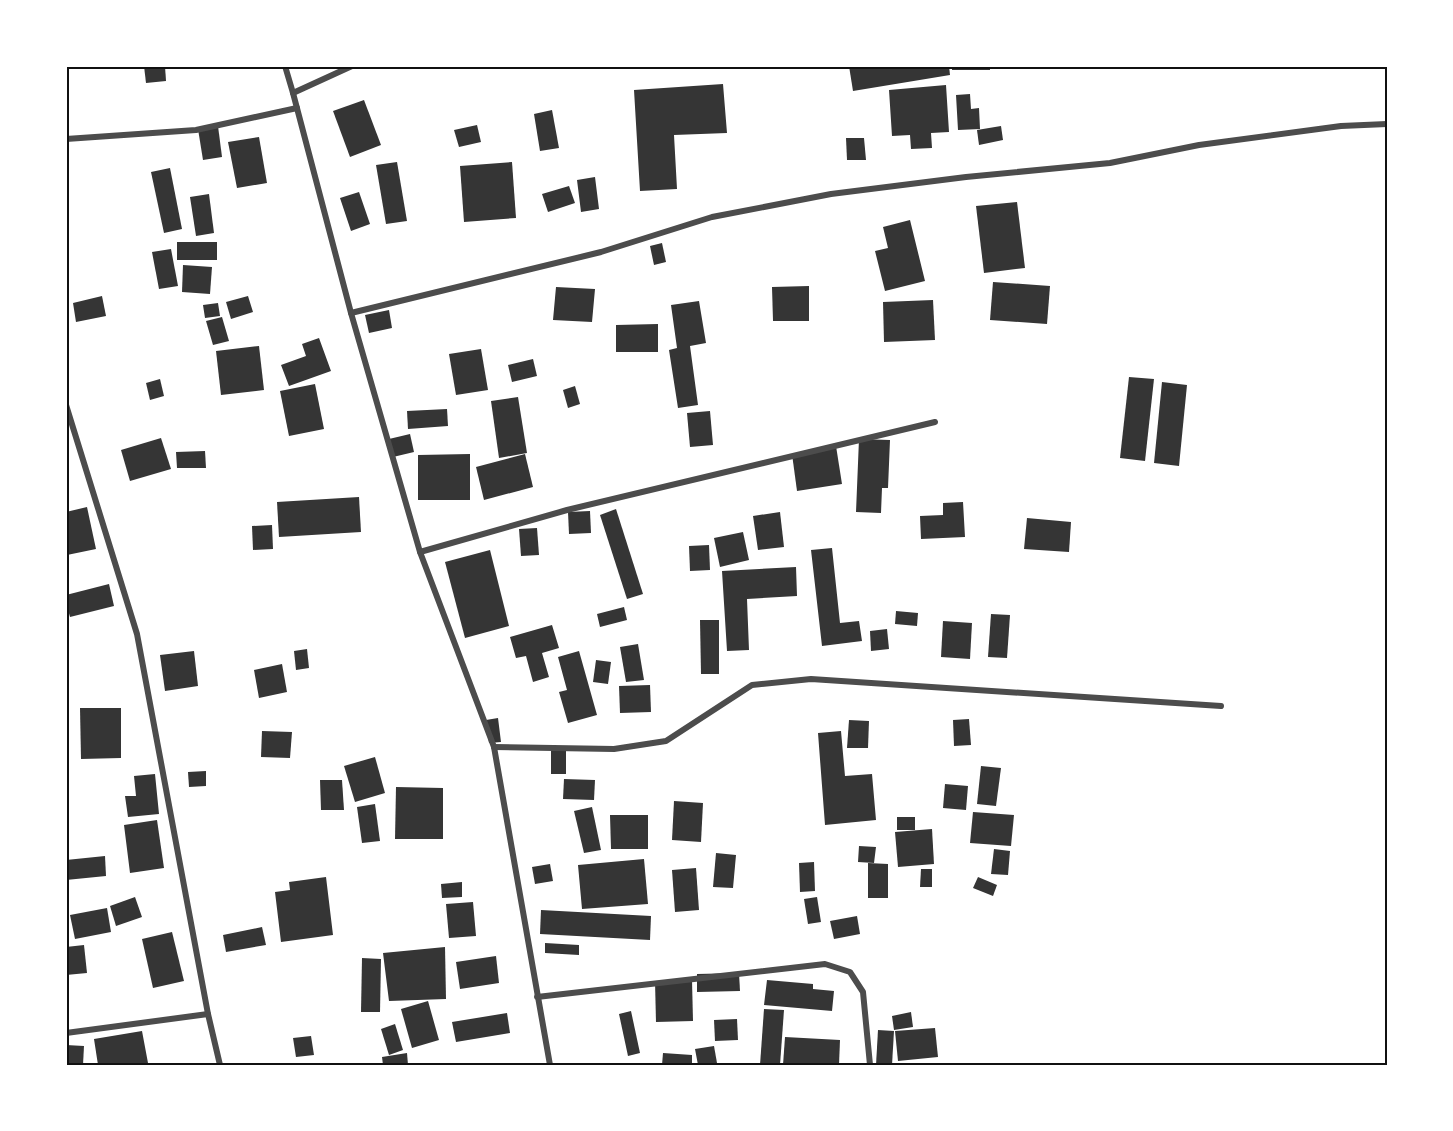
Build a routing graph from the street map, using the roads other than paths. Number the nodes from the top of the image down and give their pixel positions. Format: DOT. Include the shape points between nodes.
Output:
graph roads {
  1 [pos="285,66"];
  2 [pos="352,66"];
  3 [pos="293,93"];
  4 [pos="297,108"];
  5 [pos="1387,124"];
  6 [pos="66,139"];
  7 [pos="351,313"];
  8 [pos="66,405"];
  9 [pos="935,422"];
  10 [pos="420,552"];
  11 [pos="1221,706"];
  12 [pos="494,747"];
  13 [pos="537,997"];
  14 [pos="208,1014"];
  15 [pos="66,1033"];
  16 [pos="220,1065"];
  17 [pos="550,1065"];
  18 [pos="870,1065"];
  1 -- 3 [label="street"];
  2 -- 3 [label="street"];
  3 -- 4 [label="street"];
  4 -- 6 [label="street" via="196,130"];
  4 -- 7 [label="street"];
  5 -- 7 [label="street" via="1341,126 1199,145 1110,163 831,194 712,218 601,252"];
  7 -- 10 [label="street"];
  8 -- 14 [label="street" via="137,634"];
  9 -- 10 [label="street" via="567,510"];
  10 -- 12 [label="street"];
  11 -- 12 [label="street" via="811,679 752,685 666,741 614,749"];
  12 -- 13 [label="street"];
  13 -- 17 [label="street"];
  13 -- 18 [label="street" via="825,964 850,972 863,992"];
  14 -- 15 [label="street"];
  14 -- 16 [label="street"];
}
